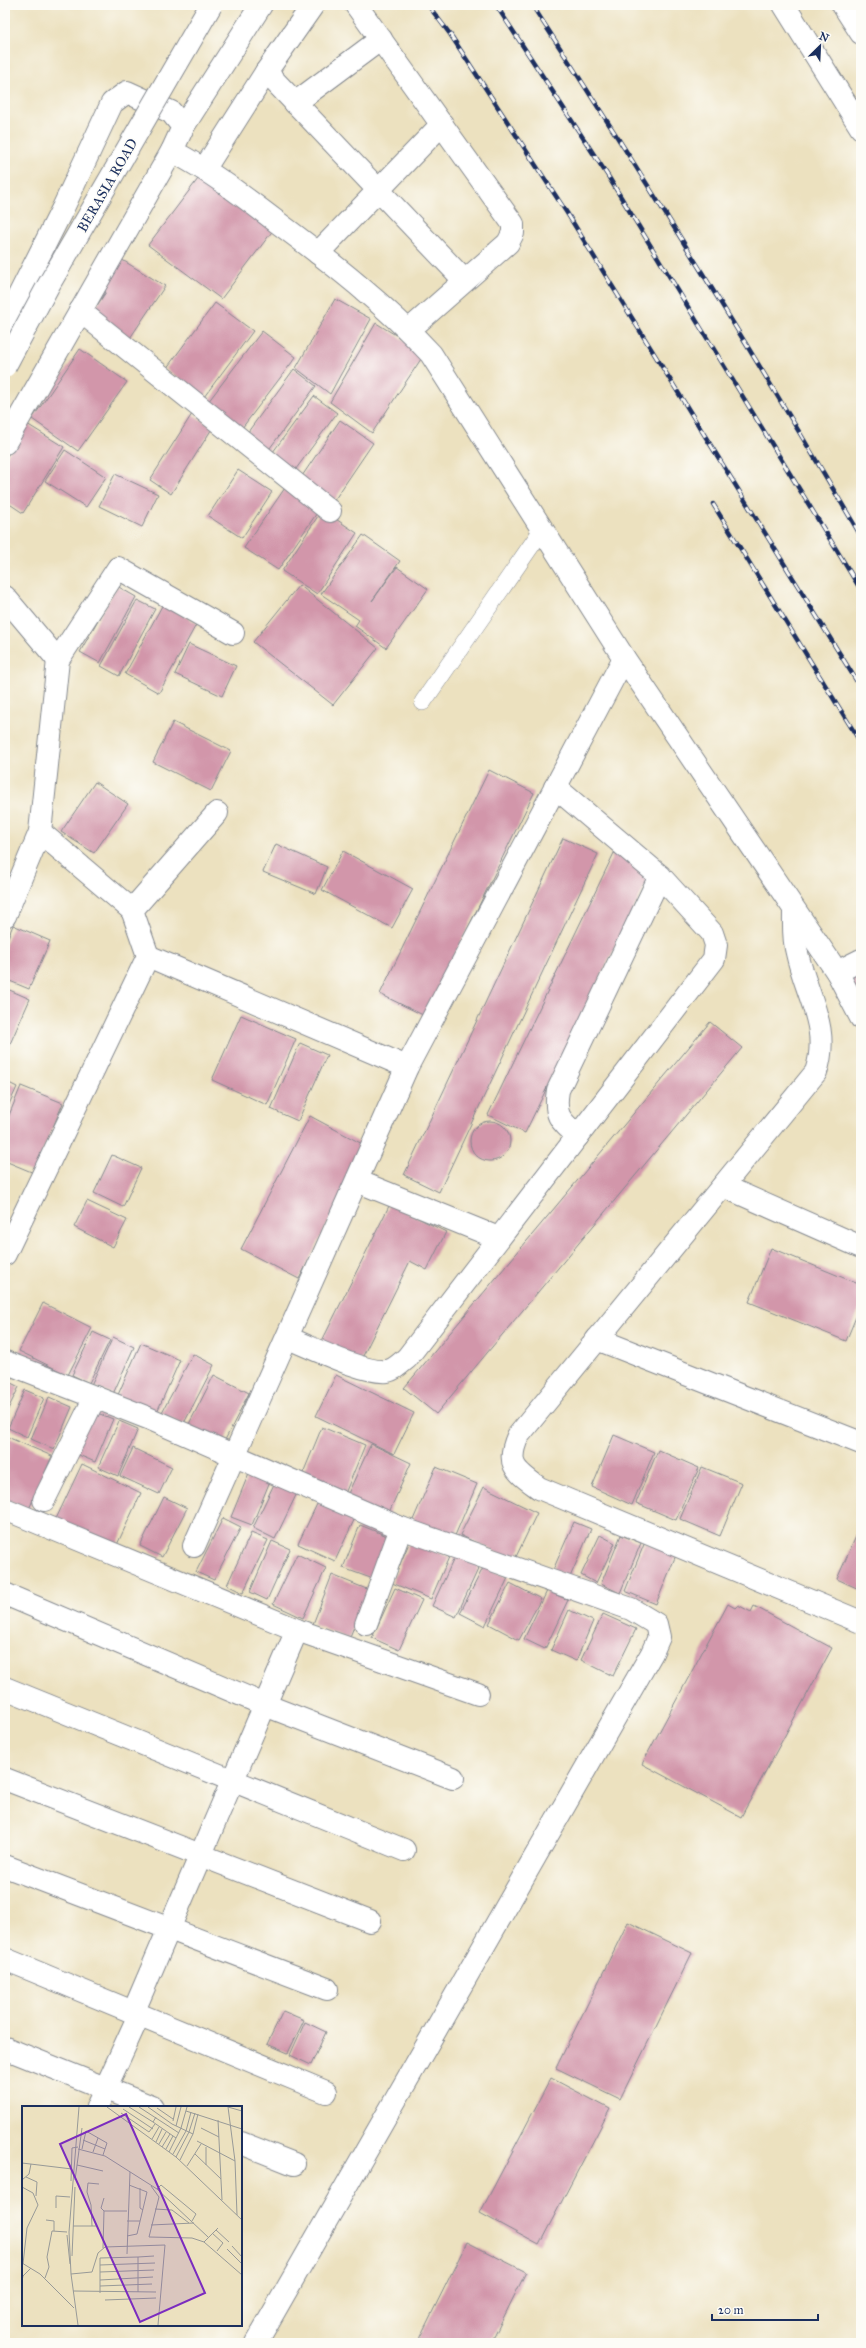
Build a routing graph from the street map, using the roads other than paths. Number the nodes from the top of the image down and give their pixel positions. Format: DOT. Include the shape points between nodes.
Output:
graph roads {
  1 [pos="211,5"];
  2 [pos="261,5"];
  3 [pos="313,5"];
  4 [pos="356,5"];
  5 [pos="784,5"];
  6 [pos="843,5"];
  7 [pos="861,33"];
  8 [pos="381,40"];
  9 [pos="266,72"];
  10 [pos="295,103"];
  11 [pos="442,124"];
  12 [pos="183,127"];
  13 [pos="861,128"];
  14 [pos="172,151"];
  15 [pos="206,168"];
  16 [pos="378,190"];
  17 [pos="318,253"];
  18 [pos="464,280"];
  19 [pos="80,312"];
  20 [pos="5,323"];
  21 [pos="409,330"];
  22 [pos="5,366"];
  23 [pos="5,443"];
  24 [pos="330,511"];
  25 [pos="542,530"];
  26 [pos="5,597"];
  27 [pos="233,633"];
  28 [pos="624,658"];
  29 [pos="58,660"];
  30 [pos="423,702"];
  31 [pos="555,787"];
  32 [pos="217,813"];
  33 [pos="40,832"];
  34 [pos="660,876"];
  35 [pos="132,910"];
  36 [pos="794,910"];
  37 [pos="5,916"];
  38 [pos="148,956"];
  39 [pos="861,960"];
  40 [pos="837,972"];
  41 [pos="861,1018"];
  42 [pos="407,1067"];
  43 [pos="578,1136"];
  44 [pos="357,1181"];
  45 [pos="723,1186"];
  46 [pos="498,1238"];
  47 [pos="861,1247"];
  48 [pos="5,1254"];
  49 [pos="288,1338"];
  50 [pos="597,1340"];
  51 [pos="5,1362"];
  52 [pos="95,1397"];
  53 [pos="861,1443"];
  54 [pos="235,1456"];
  55 [pos="44,1500"];
  56 [pos="5,1509"];
  57 [pos="401,1528"];
  58 [pos="194,1546"];
  59 [pos="5,1594"];
  60 [pos="861,1622"];
  61 [pos="366,1624"];
  62 [pos="297,1630"];
  63 [pos="5,1688"];
  64 [pos="478,1694"];
  65 [pos="265,1705"];
  66 [pos="453,1778"];
  67 [pos="5,1779"];
  68 [pos="232,1781"];
  69 [pos="404,1850"];
  70 [pos="201,1854"];
  71 [pos="5,1866"];
  72 [pos="370,1921"];
  73 [pos="169,1930"];
  74 [pos="5,1959"];
  75 [pos="328,1990"];
  76 [pos="136,2014"];
  77 [pos="5,2048"];
  78 [pos="326,2092"];
  79 [pos="101,2098"];
  80 [pos="146,2106"];
  81 [pos="242,2143"];
  82 [pos="294,2164"];
  83 [pos="256,2343"];
  1 -- 22 [label="street, BERASIA ROAD, bridge" via="48,286"];
  2 -- 12 [label="street"];
  3 -- 9 [label="street"];
  4 -- 8 [label="street"];
  5 -- 13 [label="street"];
  6 -- 7 [label="street"];
  8 -- 10 [label="street"];
  8 -- 11 [label="street"];
  9 -- 10 [label="street"];
  9 -- 15 [label="street"];
  10 -- 16 [label="street"];
  11 -- 16 [label="street"];
  11 -- 18 [label="street" via="513,224 513,233 508,243"];
  12 -- 14 [label="street"];
  12 -- 20 [label="street" via="171,112 127,92 112,103"];
  14 -- 15 [label="street"];
  14 -- 19 [label="street"];
  15 -- 17 [label="street"];
  16 -- 17 [label="street"];
  16 -- 18 [label="street"];
  17 -- 21 [label="street"];
  18 -- 21 [label="street"];
  19 -- 23 [label="street"];
  19 -- 24 [label="street"];
  21 -- 25 [label="street" via="432,354 449,379"];
  25 -- 28 [label="street"];
  25 -- 30 [label="lane"];
  26 -- 29 [label="street"];
  27 -- 29 [label="street" via="118,568"];
  28 -- 31 [label="street"];
  28 -- 36 [label="street"];
  29 -- 33 [label="street"];
  31 -- 34 [label="street"];
  31 -- 42 [label="street"];
  32 -- 35 [label="street"];
  33 -- 35 [label="street"];
  33 -- 37 [label="street"];
  34 -- 43 [label="street" via="558,1090 555,1107 561,1122"];
  34 -- 43 [label="street" via="712,933 716,945 714,958"];
  35 -- 38 [label="street"];
  36 -- 40 [label="street"];
  36 -- 45 [label="street" via="793,936 820,1030 821,1056 816,1072"];
  38 -- 42 [label="street"];
  38 -- 48 [label="street"];
  39 -- 40 [label="street"];
  40 -- 41 [label="street"];
  42 -- 44 [label="street"];
  43 -- 46 [label="street"];
  44 -- 46 [label="street"];
  44 -- 49 [label="street"];
  45 -- 47 [label="street"];
  45 -- 50 [label="street"];
  46 -- 49 [label="street" via="407,1358 388,1371 371,1371"];
  49 -- 54 [label="street"];
  50 -- 53 [label="street"];
  50 -- 60 [label="street" via="518,1436 513,1448 512,1461 517,1472 539,1488"];
  51 -- 52 [label="street"];
  52 -- 54 [label="street"];
  52 -- 55 [label="street"];
  54 -- 57 [label="street"];
  54 -- 58 [label="street"];
  56 -- 62 [label="street"];
  57 -- 61 [label="street"];
  57 -- 83 [label="street" via="631,1609 656,1624 659,1637"];
  59 -- 65 [label="street"];
  62 -- 64 [label="street"];
  62 -- 65 [label="street"];
  63 -- 68 [label="street"];
  65 -- 66 [label="street"];
  65 -- 68 [label="street"];
  67 -- 70 [label="street"];
  68 -- 69 [label="street"];
  68 -- 70 [label="street"];
  70 -- 72 [label="street"];
  70 -- 73 [label="street"];
  71 -- 73 [label="street"];
  73 -- 75 [label="street"];
  73 -- 76 [label="street"];
  74 -- 76 [label="street"];
  76 -- 78 [label="street"];
  76 -- 79 [label="street"];
  77 -- 79 [label="street"];
  79 -- 80 [label="street"];
  81 -- 82 [label="street"];
}
